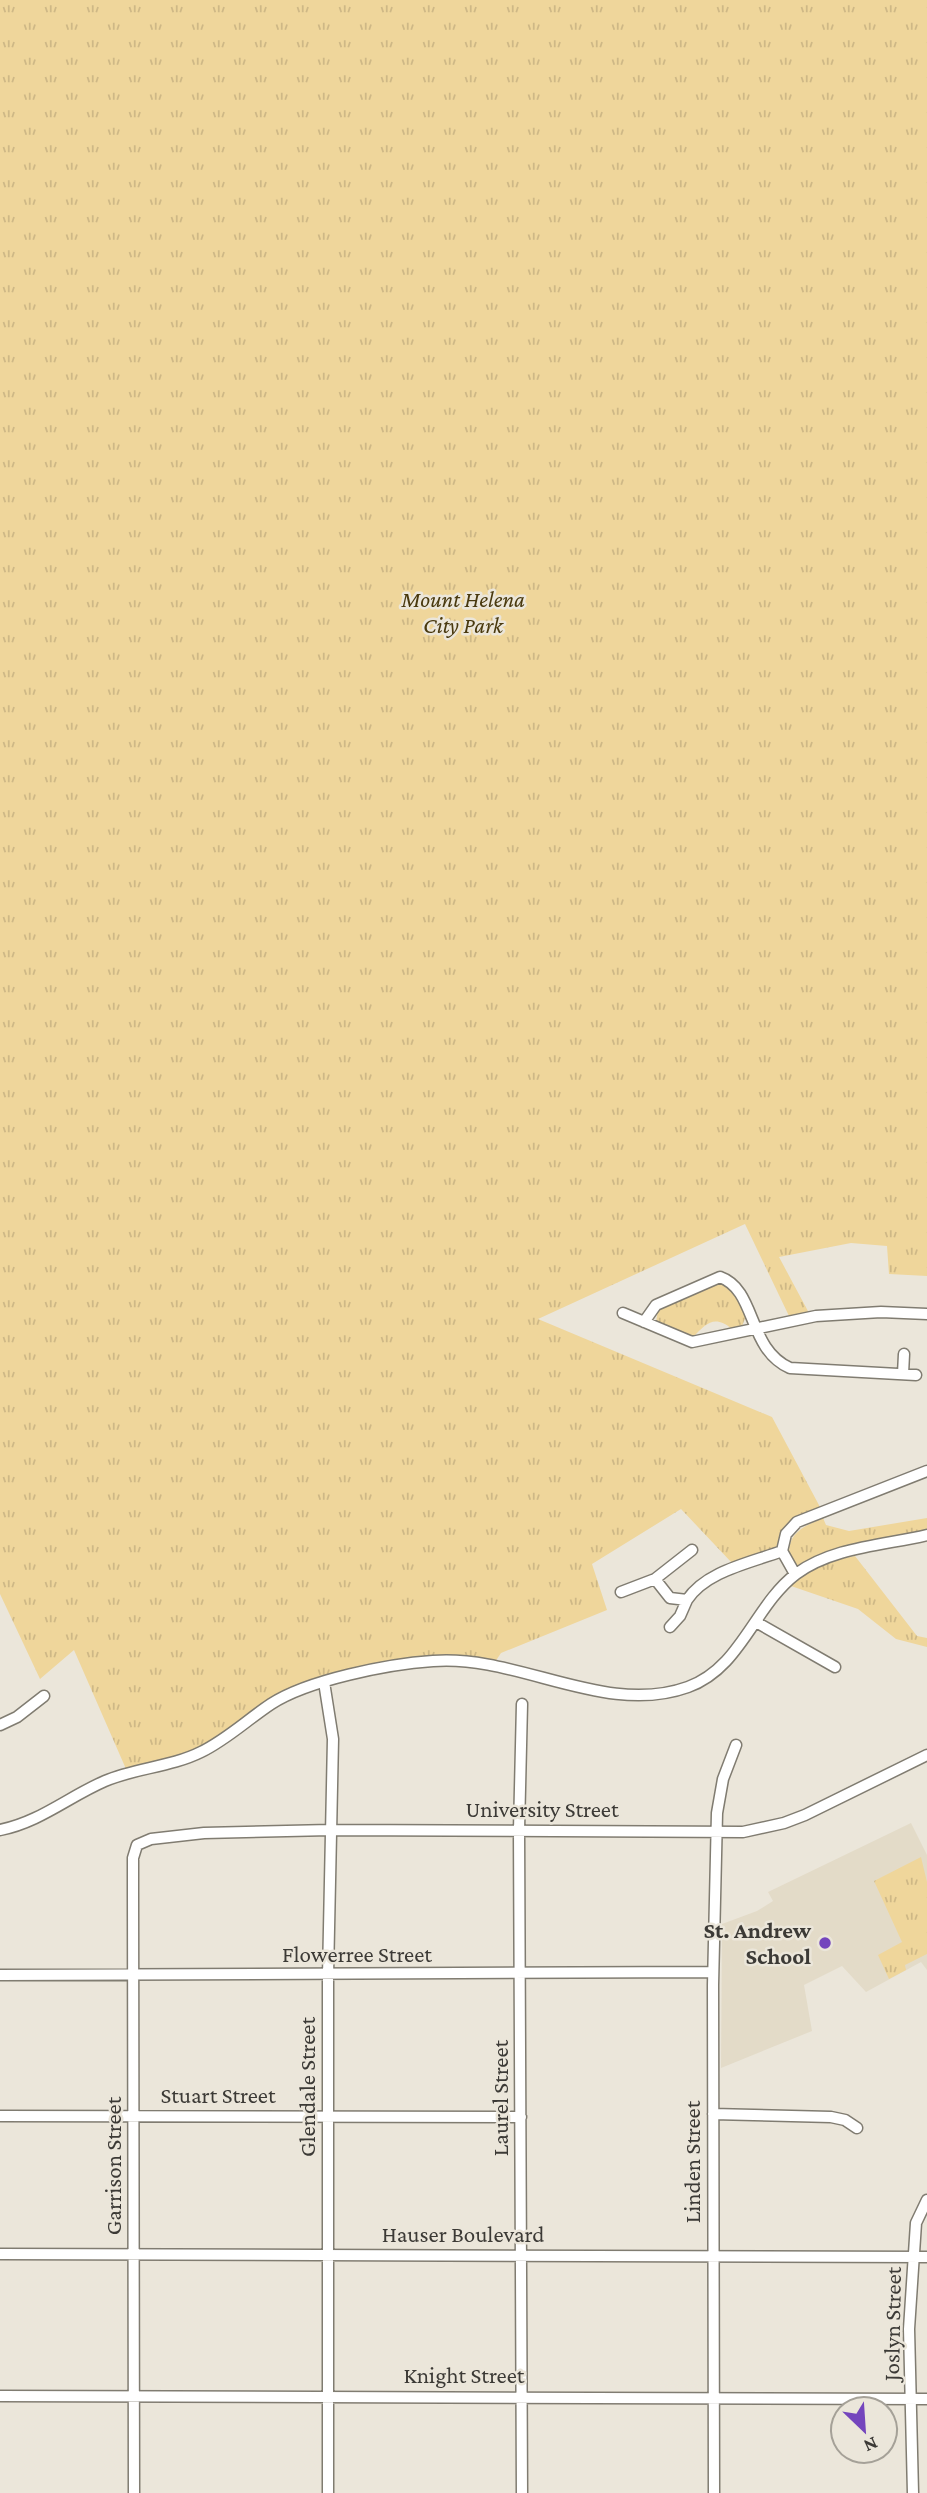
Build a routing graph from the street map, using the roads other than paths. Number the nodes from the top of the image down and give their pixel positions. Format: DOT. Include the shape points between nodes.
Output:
graph roads {
  1 [pos="623,1314"];
  2 [pos="927,1314"];
  3 [pos="644,1322"];
  4 [pos="757,1328"];
  5 [pos="904,1354"];
  6 [pos="902,1374"];
  7 [pos="916,1375"];
  8 [pos="927,1471"];
  9 [pos="927,1535"];
  10 [pos="692,1550"];
  11 [pos="782,1551"];
  12 [pos="795,1574"];
  13 [pos="655,1579"];
  14 [pos="621,1592"];
  15 [pos="687,1601"];
  16 [pos="756,1622"];
  17 [pos="670,1627"];
  18 [pos="835,1667"];
  19 [pos="324,1682"];
  20 [pos="44,1696"];
  21 [pos="522,1704"];
  22 [pos="0,1725"];
  23 [pos="736,1745"];
  24 [pos="927,1755"];
  25 [pos="0,1830"];
  26 [pos="330,1830"];
  27 [pos="519,1830"];
  28 [pos="716,1831"];
  29 [pos="141,1842"];
  30 [pos="713,1972"];
  31 [pos="0,1975"];
  32 [pos="134,1975"];
  33 [pos="328,1976"];
  34 [pos="522,1976"];
  35 [pos="713,2114"];
  36 [pos="0,2116"];
  37 [pos="134,2116"];
  38 [pos="328,2117"];
  39 [pos="521,2117"];
  40 [pos="857,2128"];
  41 [pos="927,2200"];
  42 [pos="0,2254"];
  43 [pos="521,2255"];
  44 [pos="134,2256"];
  45 [pos="327,2256"];
  46 [pos="712,2256"];
  47 [pos="914,2257"];
  48 [pos="927,2257"];
  49 [pos="0,2396"];
  50 [pos="133,2396"];
  51 [pos="521,2396"];
  52 [pos="327,2397"];
  53 [pos="712,2397"];
  54 [pos="912,2399"];
  55 [pos="927,2399"];
  56 [pos="134,2493"];
  57 [pos="328,2493"];
  58 [pos="522,2493"];
  59 [pos="714,2493"];
  60 [pos="913,2493"];
  1 -- 3 [label="street"];
  2 -- 4 [label="street" via="817,1315"];
  3 -- 4 [label="street" via="692,1342"];
  3 -- 4 [label="street" via="656,1305 720,1277 735,1286"];
  4 -- 6 [label="street" via="768,1354 790,1368"];
  5 -- 6 [label="street"];
  6 -- 7 [label="street"];
  8 -- 11 [label="street" via="797,1522 786,1534"];
  9 -- 12 [label="street" via="840,1553"];
  10 -- 13 [label="street"];
  11 -- 12 [label="street"];
  11 -- 15 [label="street" via="711,1578"];
  12 -- 16 [label="street"];
  13 -- 14 [label="street"];
  13 -- 15 [label="street" via="670,1598"];
  15 -- 17 [label="street"];
  16 -- 18 [label="street"];
  16 -- 19 [label="street" via="720,1668 690,1687 664,1694 618,1692 453,1661"];
  19 -- 25 [label="street" via="272,1704 200,1753 103,1782 23,1825"];
  19 -- 26 [label="street, Glendale Street" via="333,1740"];
  20 -- 22 [label="street"];
  21 -- 27 [label="street, Laurel Street"];
  23 -- 28 [label="street, Linden Street" via="723,1779"];
  24 -- 28 [label="street, University Street" via="784,1823 743,1832"];
  26 -- 27 [label="street, University Street"];
  26 -- 29 [label="street, University Street" via="204,1833"];
  26 -- 33 [label="street, Glendale Street"];
  27 -- 28 [label="street, University Street"];
  27 -- 34 [label="street, Laurel Street"];
  28 -- 30 [label="street, Linden Street"];
  29 -- 32 [label="street, Garrison Street" via="133,1858"];
  30 -- 34 [label="street, Flowerree Street"];
  30 -- 35 [label="street, Linden Street"];
  31 -- 32 [label="street, Flowerree Street"];
  32 -- 33 [label="street, Flowerree Street"];
  32 -- 37 [label="street, Garrison Street"];
  33 -- 34 [label="street, Flowerree Street"];
  33 -- 38 [label="street, Glendale Street"];
  34 -- 39 [label="street, Laurel Street"];
  35 -- 40 [label="street" via="831,2117"];
  35 -- 46 [label="street, Linden Street"];
  36 -- 37 [label="street, Stuart Street"];
  37 -- 38 [label="street, Stuart Street"];
  37 -- 44 [label="street, Garrison Street"];
  38 -- 39 [label="street, Stuart Street"];
  38 -- 45 [label="street, Glendale Street"];
  39 -- 43 [label="street, Laurel Street"];
  41 -- 47 [label="street, Joslyn Street" via="916,2223"];
  42 -- 44 [label="street, Hauser Boulevard"];
  43 -- 45 [label="street, Hauser Boulevard"];
  43 -- 46 [label="street, Hauser Boulevard"];
  43 -- 51 [label="street, Laurel Street"];
  44 -- 45 [label="street, Hauser Boulevard"];
  44 -- 50 [label="street, Garrison Street"];
  45 -- 52 [label="street, Glendale Street"];
  46 -- 47 [label="street, Hauser Boulevard"];
  46 -- 53 [label="street, Linden Street"];
  47 -- 48 [label="street, Hauser Boulevard"];
  47 -- 54 [label="street, Joslyn Street" via="909,2329"];
  49 -- 50 [label="street, Knight Street"];
  50 -- 52 [label="street, Knight Street"];
  50 -- 56 [label="street, Garrison Street"];
  51 -- 52 [label="street, Knight Street"];
  51 -- 53 [label="street, Knight Street"];
  51 -- 58 [label="street, Laurel Street"];
  52 -- 57 [label="street, Glendale Street"];
  53 -- 54 [label="street, Knight Street"];
  53 -- 59 [label="street, Linden Street"];
  54 -- 55 [label="street, Knight Street"];
  54 -- 60 [label="street, Joslyn Street"];
}
